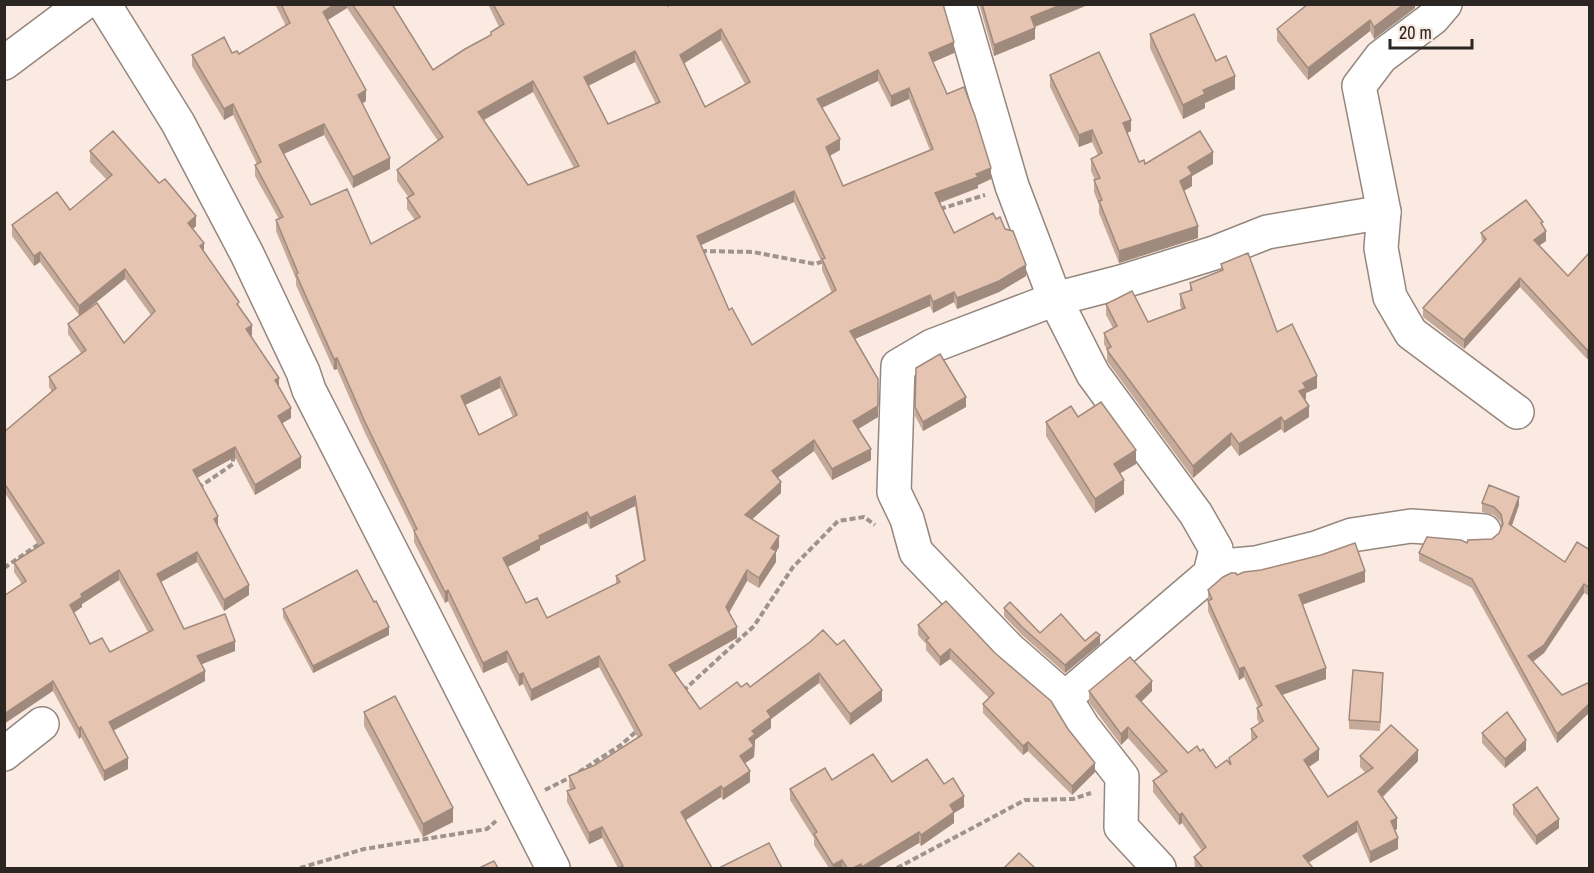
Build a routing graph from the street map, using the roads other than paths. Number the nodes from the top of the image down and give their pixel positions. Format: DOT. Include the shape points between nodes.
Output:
graph roads {
  1 [pos="83,4"];
  2 [pos="104,4"];
  3 [pos="959,4"];
  4 [pos="1445,4"];
  5 [pos="4,63"];
  6 [pos="1384,212"];
  7 [pos="1055,299"];
  8 [pos="1517,412"];
  9 [pos="1484,531"];
  10 [pos="1212,567"];
  11 [pos="1065,698"];
  12 [pos="42,724"];
  13 [pos="4,754"];
  14 [pos="553,868"];
  15 [pos="1159,868"];
  1 -- 5 [label="street"];
  2 -- 14 [label="street" via="178,123 247,254 309,390"];
  3 -- 7 [label="street" via="1012,186"];
  4 -- 6 [label="street" via="1433,18 1381,57 1359,86"];
  6 -- 7 [label="street" via="1267,232 1204,256"];
  6 -- 8 [label="street" via="1381,248 1390,297 1411,333"];
  7 -- 10 [label="street" via="1093,374 1197,514 1216,549"];
  7 -- 11 [label="street" via="932,346 898,366 894,492 916,552 1009,649"];
  9 -- 10 [label="street" via="1412,526 1352,535 1256,563"];
  10 -- 11 [label="street" via="1210,574"];
  11 -- 15 [label="street" via="1122,777 1121,826"];
  12 -- 13 [label="street"];
}
